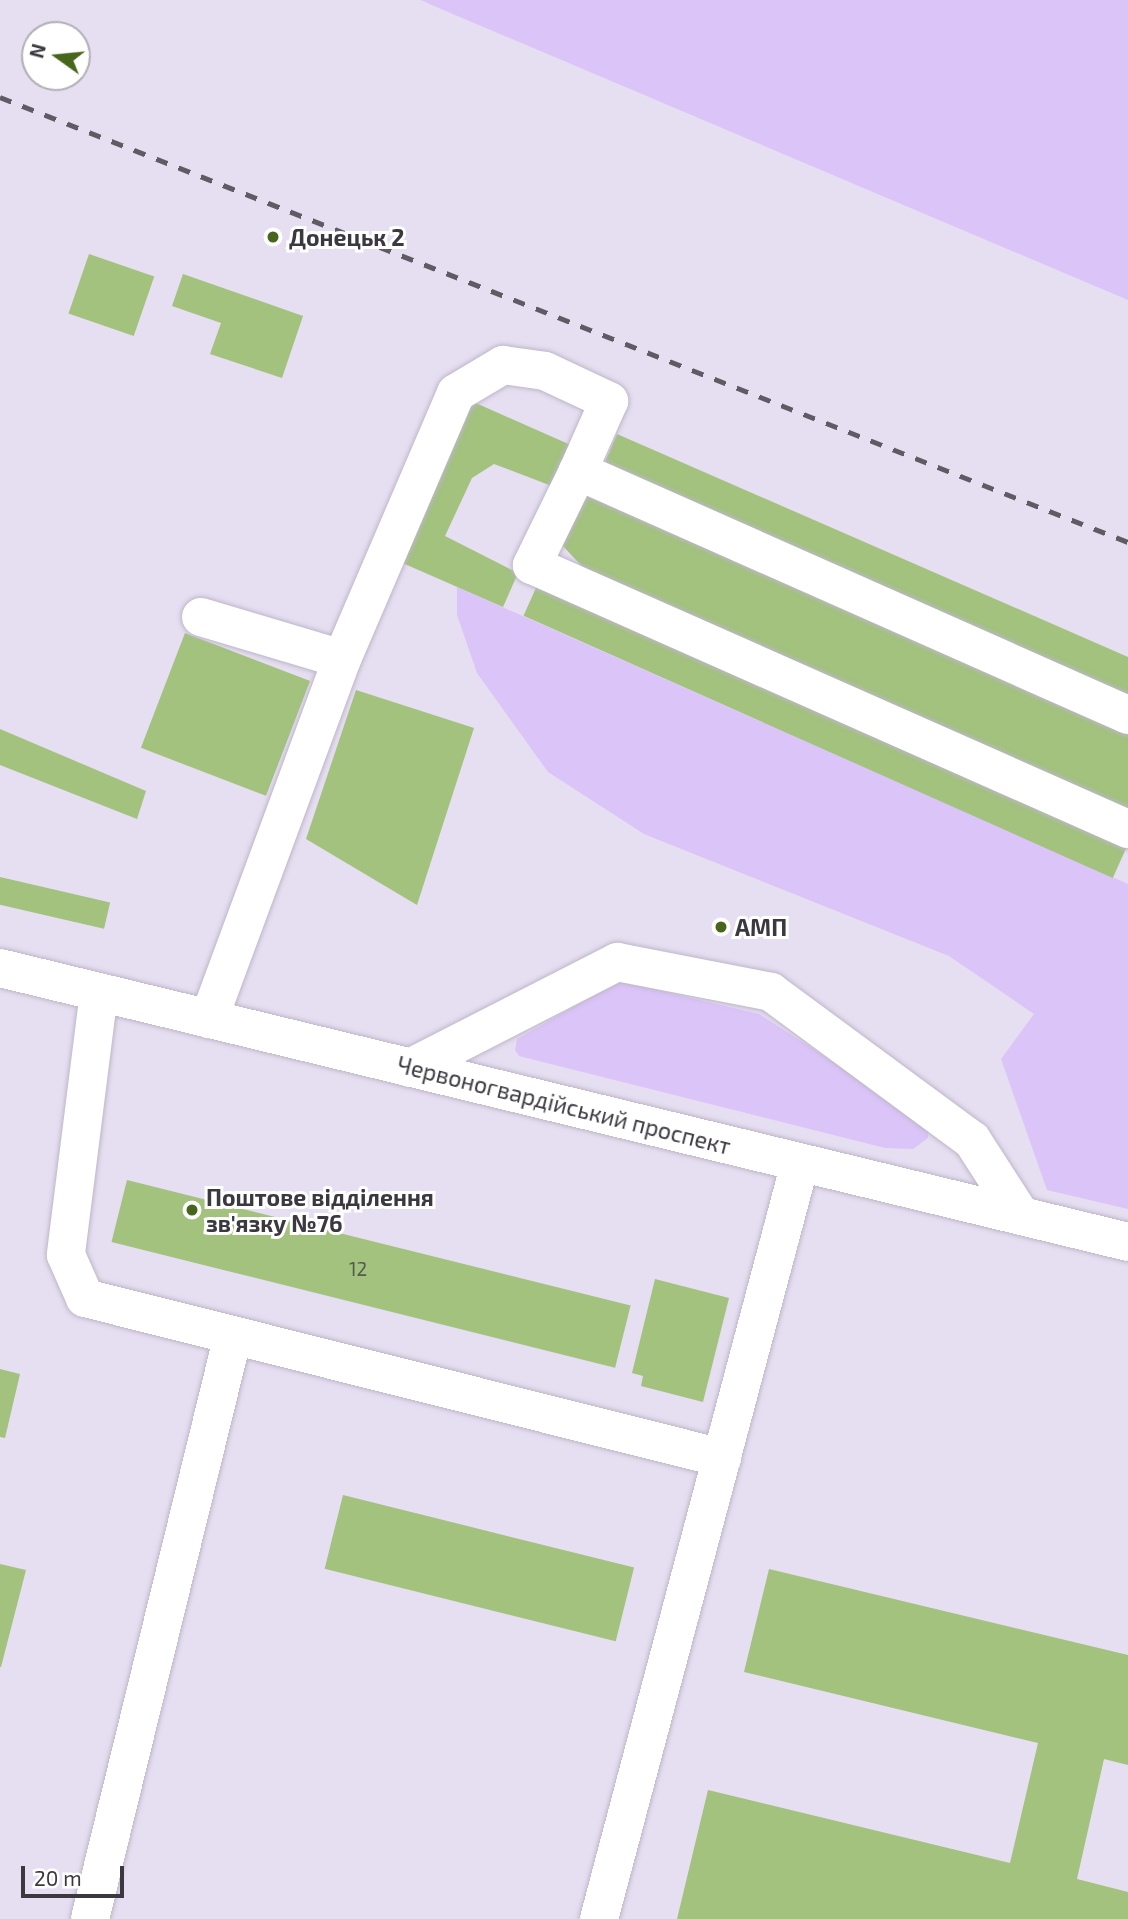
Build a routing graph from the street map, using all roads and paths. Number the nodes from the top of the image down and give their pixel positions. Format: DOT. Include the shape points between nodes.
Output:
graph roads {
  1 [pos="578,471"];
  2 [pos="201,617"];
  3 [pos="342,659"];
  4 [pos="1128,715"];
  5 [pos="1128,829"];
  6 [pos="0,968"];
  7 [pos="99,992"];
  8 [pos="209,1019"];
  9 [pos="410,1068"];
  10 [pos="800,1163"];
  11 [pos="1021,1216"];
  12 [pos="1128,1242"];
  13 [pos="233,1335"];
  14 [pos="722,1458"];
  15 [pos="90,1919"];
  16 [pos="600,1919"];
  1 -- 3 [label="main road" via="609,401 545,371 503,365 456,393"];
  1 -- 4 [label="main road"];
  1 -- 5 [label="main road" via="533,565"];
  2 -- 3 [label="main road"];
  3 -- 8 [label="main road"];
  6 -- 7 [label="main road, Червоногвардійський проспект"];
  7 -- 8 [label="main road, Червоногвардійський проспект"];
  7 -- 13 [label="main road" via="66,1255 85,1298"];
  8 -- 9 [label="main road, Червоногвардійський проспект"];
  9 -- 10 [label="main road, Червоногвардійський проспект"];
  9 -- 11 [label="main road" via="617,962 771,992 972,1140"];
  10 -- 11 [label="main road, Червоногвардійський проспект"];
  10 -- 14 [label="main road"];
  11 -- 12 [label="main road, Червоногвардійський проспект"];
  13 -- 14 [label="main road"];
  13 -- 15 [label="main road"];
  14 -- 16 [label="main road"];
}
